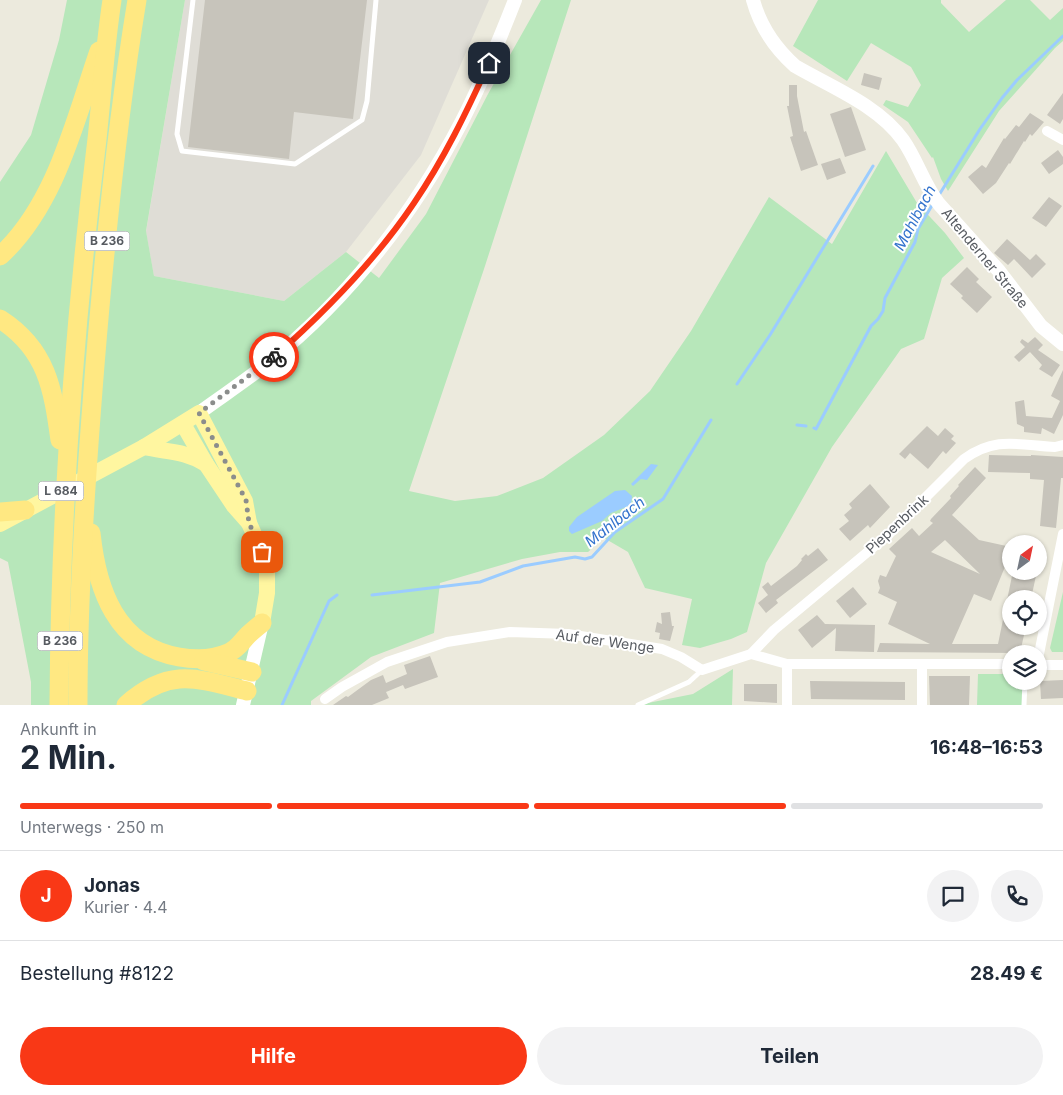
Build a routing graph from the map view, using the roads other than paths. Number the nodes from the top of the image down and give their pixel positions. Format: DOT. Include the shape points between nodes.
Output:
graph roads {
  1 [pos="137,0"];
  2 [pos="193,0"];
  3 [pos="376,0"];
  4 [pos="515,0"];
  5 [pos="753,0"];
  6 [pos="111,9"];
  7 [pos="1047,131"];
  8 [pos="1063,140"];
  9 [pos="0,256"];
  10 [pos="0,319"];
  11 [pos="1063,344"];
  12 [pos="199,413"];
  13 [pos="183,424"];
  14 [pos="1063,445"];
  15 [pos="140,450"];
  16 [pos="206,464"];
  17 [pos="66,480"];
  18 [pos="86,482"];
  19 [pos="10,515"];
  20 [pos="249,523"];
  21 [pos="1063,534"];
  22 [pos="262,623"];
  23 [pos="1041,645"];
  24 [pos="751,654"];
  25 [pos="199,660"];
  26 [pos="788,664"];
  27 [pos="1002,664"];
  28 [pos="922,665"];
  29 [pos="1047,665"];
  30 [pos="1063,665"];
  31 [pos="702,670"];
  32 [pos="252,672"];
  33 [pos="1025,690"];
  34 [pos="245,698"];
  35 [pos="323,702"];
  36 [pos="59,705"];
  37 [pos="78,705"];
  38 [pos="126,705"];
  39 [pos="638,705"];
  40 [pos="787,705"];
  41 [pos="922,705"];
  42 [pos="1024,705"];
  1 -- 18 [label="highway, B 236" via="109,216"];
  2 -- 3 [label="lane" via="177,134 182,151 295,164 362,120 367,101"];
  4 -- 12 [label="main road, L 684" via="489,63 439,164 386,240 312,324 270,362"];
  5 -- 11 [label="main road, Altenderner Straße" via="770,38 787,58 857,101 899,135 912,153 933,196 1004,277 1041,326"];
  6 -- 9 [label="highway" via="80,112 53,178 19,236"];
  6 -- 17 [label="highway, B 236" via="89,199"];
  7 -- 8 [label="street"];
  10 -- 17 [label="highway" via="30,344 46,374 52,392"];
  12 -- 13 [label="main road, L 684"];
  12 -- 20 [label="main road" via="246,500"];
  13 -- 15 [label="main road, L 684"];
  13 -- 16 [label="main road"];
  14 -- 24 [label="street, Piepenbrink" via="1001,443 977,450 888,535 774,630"];
  15 -- 16 [label="main road" via="180,452"];
  15 -- 19 [label="main road, L 684"];
  16 -- 20 [label="main road"];
  17 -- 36 [label="highway, B 236"];
  18 -- 25 [label="highway" via="96,566 113,611 137,640 150,648"];
  18 -- 37 [label="highway, B 236" via="80,575"];
  20 -- 22 [label="main road" via="267,572"];
  21 -- 23 [label="street"];
  22 -- 25 [label="highway" via="229,653"];
  22 -- 32 [label="main road"];
  24 -- 26 [label="street"];
  24 -- 31 [label="street"];
  25 -- 32 [label="highway"];
  26 -- 28 [label="street"];
  26 -- 40 [label="street"];
  27 -- 28 [label="street"];
  28 -- 41 [label="street"];
  29 -- 30 [label="street"];
  31 -- 35 [label="street, Auf der Wenge" via="662,649 568,634 510,632 447,642 394,659 342,687"];
  31 -- 39 [label="lane" via="689,682"];
  32 -- 34 [label="main road"];
  33 -- 42 [label="lane"];
  34 -- 38 [label="highway" via="202,680 185,678 151,686"];
}
